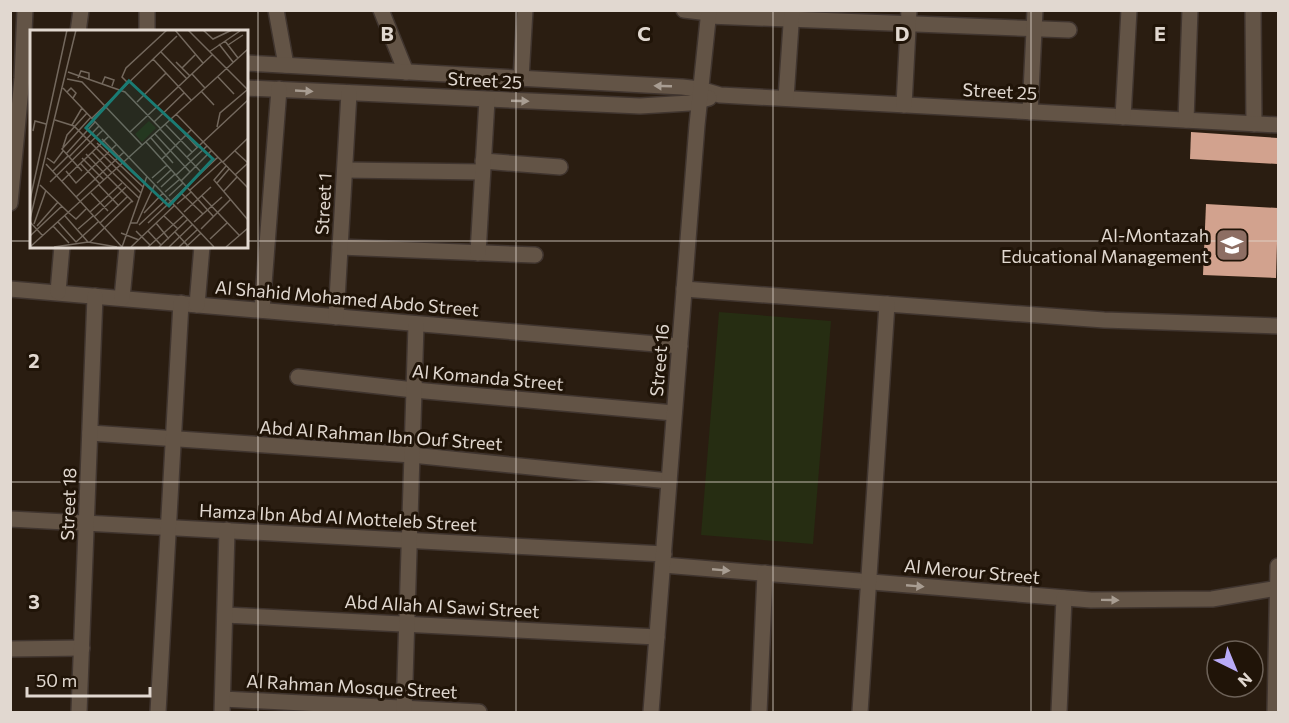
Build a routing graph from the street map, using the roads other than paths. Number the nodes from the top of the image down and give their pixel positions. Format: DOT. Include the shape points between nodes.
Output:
graph roads {
  1 [pos="24,10"];
  2 [pos="81,10"];
  3 [pos="147,10"];
  4 [pos="276,10"];
  5 [pos="381,10"];
  6 [pos="525,10"];
  7 [pos="684,10"];
  8 [pos="1035,10"];
  9 [pos="1129,10"];
  10 [pos="1190,10"];
  11 [pos="1253,10"];
  12 [pos="709,13"];
  13 [pos="792,15"];
  14 [pos="909,17"];
  15 [pos="1034,28"];
  16 [pos="78,30"];
  17 [pos="147,30"];
  18 [pos="1069,30"];
  19 [pos="22,50"];
  20 [pos="248,63"];
  21 [pos="286,65"];
  22 [pos="406,72"];
  23 [pos="21,78"];
  24 [pos="521,78"];
  25 [pos="248,88"];
  26 [pos="279,89"];
  27 [pos="349,93"];
  28 [pos="700,95"];
  29 [pos="786,98"];
  30 [pos="487,100"];
  31 [pos="904,105"];
  32 [pos="1030,112"];
  33 [pos="1123,117"];
  34 [pos="1186,120"];
  35 [pos="1254,124"];
  36 [pos="1278,125"];
  37 [pos="483,166"];
  38 [pos="560,167"];
  39 [pos="345,170"];
  40 [pos="11,195"];
  41 [pos="10,202"];
  42 [pos="340,247"];
  43 [pos="62,248"];
  44 [pos="127,248"];
  45 [pos="202,248"];
  46 [pos="478,253"];
  47 [pos="534,255"];
  48 [pos="684,288"];
  49 [pos="10,289"];
  50 [pos="58,292"];
  51 [pos="95,296"];
  52 [pos="122,298"];
  53 [pos="181,303"];
  54 [pos="887,304"];
  55 [pos="197,305"];
  56 [pos="262,310"];
  57 [pos="336,317"];
  58 [pos="416,325"];
  59 [pos="1278,326"];
  60 [pos="680,346"];
  61 [pos="298,377"];
  62 [pos="414,390"];
  63 [pos="674,413"];
  64 [pos="90,433"];
  65 [pos="173,440"];
  66 [pos="412,455"];
  67 [pos="669,481"];
  68 [pos="10,519"];
  69 [pos="87,523"];
  70 [pos="168,527"];
  71 [pos="227,530"];
  72 [pos="409,540"];
  73 [pos="663,559"];
  74 [pos="1278,566"];
  75 [pos="765,573"];
  76 [pos="869,582"];
  77 [pos="1278,588"];
  78 [pos="1064,598"];
  79 [pos="225,615"];
  80 [pos="407,624"];
  81 [pos="657,637"];
  82 [pos="82,648"];
  83 [pos="10,649"];
  84 [pos="1277,692"];
  85 [pos="223,706"];
  86 [pos="404,711"];
  87 [pos="79,712"];
  88 [pos="158,712"];
  89 [pos="479,712"];
  90 [pos="651,712"];
  91 [pos="759,712"];
  92 [pos="860,712"];
  93 [pos="1059,712"];
  94 [pos="1275,712"];
  1 -- 19 [label="street"];
  2 -- 16 [label="street"];
  3 -- 17 [label="street"];
  4 -- 21 [label="street"];
  5 -- 22 [label="street"];
  6 -- 24 [label="street"];
  7 -- 12 [label="street"];
  8 -- 15 [label="street"];
  9 -- 33 [label="street"];
  10 -- 34 [label="street"];
  11 -- 35 [label="street"];
  12 -- 13 [label="street"];
  12 -- 28 [label="street, Street 16"];
  13 -- 14 [label="street"];
  13 -- 29 [label="street"];
  14 -- 15 [label="street"];
  14 -- 31 [label="street"];
  15 -- 18 [label="street"];
  15 -- 32 [label="street"];
  19 -- 23 [label="street"];
  20 -- 21 [label="street, Street 25"];
  21 -- 22 [label="street, Street 25"];
  22 -- 24 [label="street, Street 25"];
  23 -- 40 [label="street"];
  28 -- 24 [label="street, Street 25, one-way"];
  25 -- 26 [label="street, Street 25"];
  26 -- 27 [label="street, Street 25, one-way"];
  26 -- 56 [label="street"];
  27 -- 30 [label="street, Street 25"];
  27 -- 39 [label="street, Street 1"];
  28 -- 29 [label="street, Street 25"];
  30 -- 28 [label="street, Street 25, one-way" via="640,106"];
  28 -- 48 [label="street, Street 16"];
  29 -- 31 [label="street, Street 25"];
  30 -- 37 [label="street"];
  31 -- 32 [label="street, Street 25"];
  32 -- 33 [label="street, Street 25"];
  33 -- 34 [label="street, Street 25"];
  34 -- 35 [label="street, Street 25"];
  35 -- 36 [label="street, Street 25"];
  37 -- 38 [label="street"];
  37 -- 39 [label="street"];
  37 -- 46 [label="street"];
  39 -- 42 [label="street, Street 1"];
  40 -- 41 [label="street"];
  42 -- 46 [label="street"];
  42 -- 57 [label="street, Street 1"];
  43 -- 50 [label="street"];
  44 -- 52 [label="street"];
  45 -- 55 [label="street"];
  46 -- 47 [label="street"];
  48 -- 54 [label="street"];
  48 -- 60 [label="street, Street 16"];
  49 -- 50 [label="street, Al Shahid Mohamed Abdo Street"];
  50 -- 51 [label="street, Al Shahid Mohamed Abdo Street"];
  51 -- 52 [label="street, Al Shahid Mohamed Abdo Street"];
  51 -- 64 [label="street, Street 18"];
  52 -- 53 [label="street, Al Shahid Mohamed Abdo Street"];
  53 -- 55 [label="street, Al Shahid Mohamed Abdo Street"];
  53 -- 65 [label="street"];
  54 -- 59 [label="street" via="1104,320"];
  54 -- 76 [label="street"];
  55 -- 56 [label="street, Al Shahid Mohamed Abdo Street"];
  56 -- 57 [label="street, Al Shahid Mohamed Abdo Street"];
  57 -- 58 [label="street, Al Shahid Mohamed Abdo Street"];
  58 -- 60 [label="street, Al Shahid Mohamed Abdo Street"];
  58 -- 62 [label="street"];
  60 -- 63 [label="street, Street 16"];
  61 -- 62 [label="street, Al Komanda Street"];
  62 -- 63 [label="street, Al Komanda Street"];
  62 -- 66 [label="street"];
  63 -- 67 [label="street, Street 16"];
  64 -- 65 [label="street, Abd Al Rahman Ibn Ouf Street"];
  64 -- 69 [label="street, Street 18"];
  65 -- 66 [label="street, Abd Al Rahman Ibn Ouf Street"];
  65 -- 70 [label="street"];
  66 -- 67 [label="street, Abd Al Rahman Ibn Ouf Street"];
  66 -- 72 [label="street"];
  67 -- 73 [label="street, Street 16"];
  68 -- 69 [label="street, Hamza Ibn Abd Al Motteleb Street"];
  69 -- 70 [label="street, Hamza Ibn Abd Al Motteleb Street"];
  69 -- 82 [label="street, Street 18"];
  70 -- 71 [label="street, Hamza Ibn Abd Al Motteleb Street"];
  70 -- 88 [label="street"];
  71 -- 72 [label="street, Hamza Ibn Abd Al Motteleb Street"];
  71 -- 79 [label="street"];
  72 -- 73 [label="street, Hamza Ibn Abd Al Motteleb Street"];
  72 -- 80 [label="street"];
  73 -- 75 [label="street, Al Merour Street, one-way"];
  73 -- 81 [label="street, Street 16"];
  74 -- 77 [label="street"];
  75 -- 76 [label="street, Al Merour Street"];
  75 -- 91 [label="street"];
  76 -- 78 [label="street, Al Merour Street, one-way"];
  76 -- 92 [label="street"];
  78 -- 77 [label="street, Al Merour Street, one-way" via="1212,599"];
  77 -- 84 [label="street"];
  78 -- 93 [label="street"];
  79 -- 80 [label="street, Abd Allah Al Sawi Street"];
  79 -- 85 [label="street"];
  80 -- 81 [label="street, Abd Allah Al Sawi Street"];
  80 -- 86 [label="street"];
  81 -- 90 [label="street, Street 16"];
  82 -- 83 [label="street"];
  82 -- 87 [label="street, Street 18"];
  84 -- 94 [label="street"];
  85 -- 86 [label="street, Al Rahman Mosque Street"];
  86 -- 89 [label="street, Al Rahman Mosque Street"];
}
